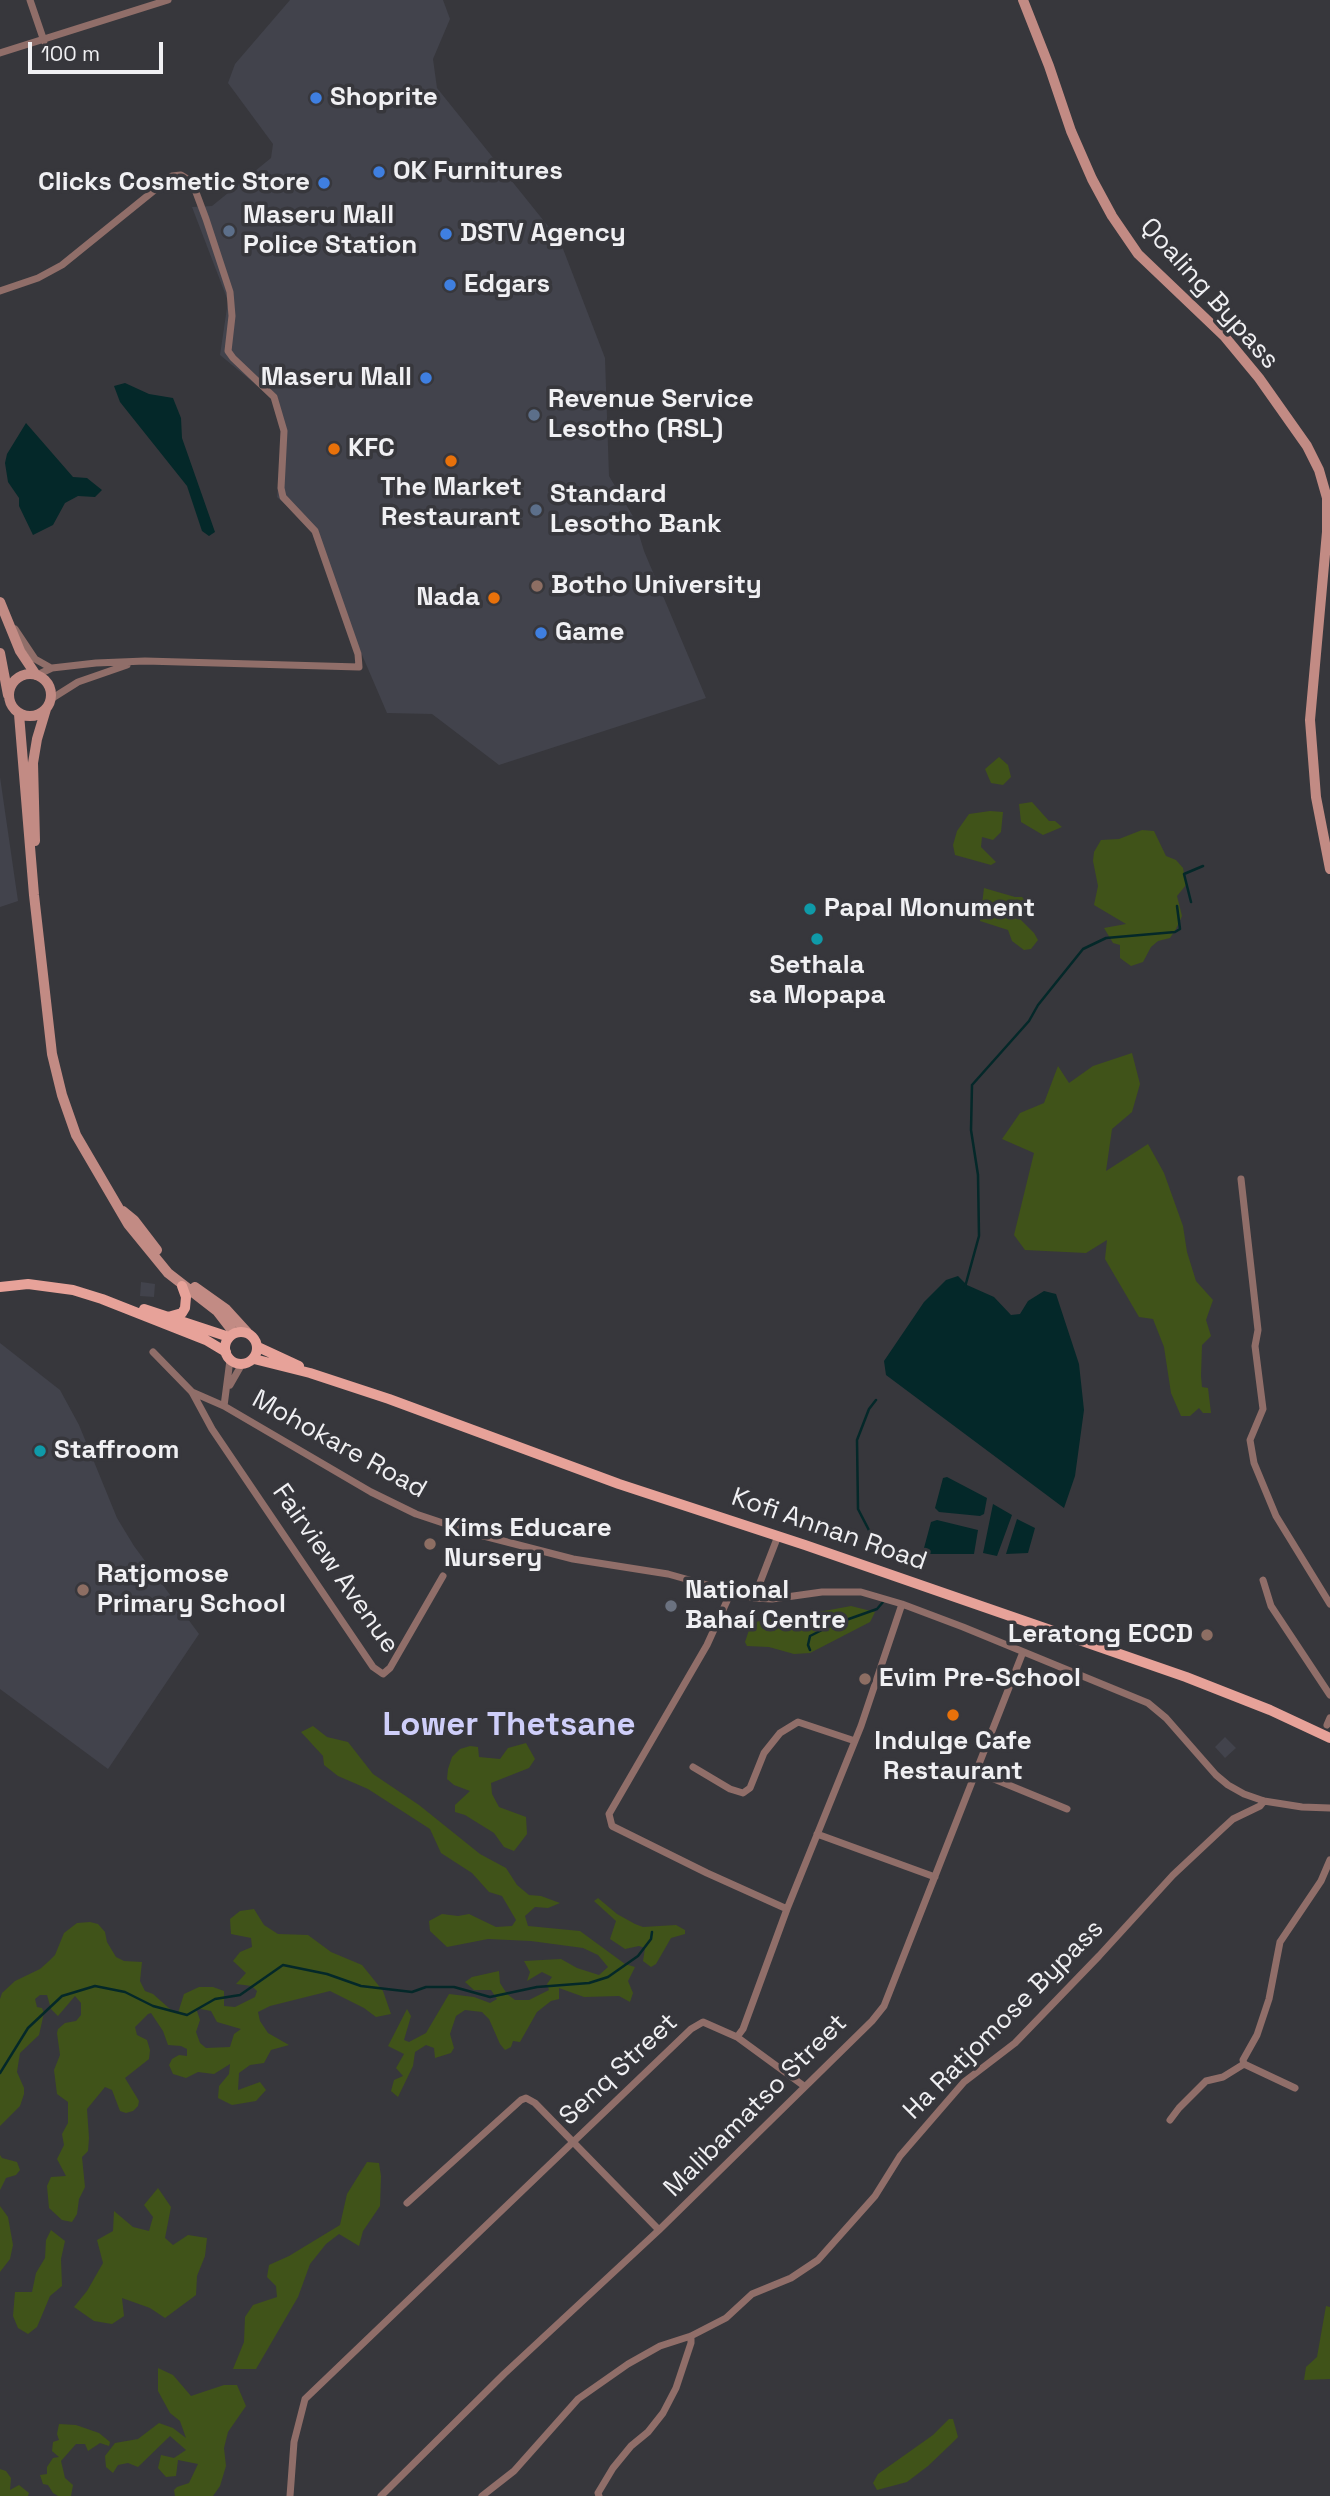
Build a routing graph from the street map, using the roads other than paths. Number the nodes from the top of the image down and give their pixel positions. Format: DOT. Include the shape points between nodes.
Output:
graph roads {
  1 [pos="30,0"];
  2 [pos="168,0"];
  3 [pos="1023,0"];
  4 [pos="143,3"];
  5 [pos="44,41"];
  6 [pos="0,53"];
  7 [pos="0,291"];
  8 [pos="0,602"];
  9 [pos="9,625"];
  10 [pos="0,653"];
  11 [pos="145,661"];
  12 [pos="52,668"];
  13 [pos="37,675"];
  14 [pos="9,699"];
  15 [pos="51,699"];
  16 [pos="46,709"];
  17 [pos="19,714"];
  18 [pos="1330,869"];
  19 [pos="32,880"];
  20 [pos="1241,1179"];
  21 [pos="120,1208"];
  22 [pos="182,1286"];
  23 [pos="0,1287"];
  24 [pos="123,1307"];
  25 [pos="168,1317"];
  26 [pos="247,1332"];
  27 [pos="232,1335"];
  28 [pos="258,1347"];
  29 [pos="153,1352"];
  30 [pos="228,1356"];
  31 [pos="254,1359"];
  32 [pos="242,1364"];
  33 [pos="310,1373"];
  34 [pos="228,1389"];
  35 [pos="192,1392"];
  36 [pos="224,1406"];
  37 [pos="778,1536"];
  38 [pos="443,1576"];
  39 [pos="1263,1580"];
  40 [pos="730,1592"];
  41 [pos="754,1598"];
  42 [pos="902,1604"];
  43 [pos="1330,1604"];
  44 [pos="1023,1652"];
  45 [pos="1330,1695"];
  46 [pos="1330,1738"];
  47 [pos="855,1741"];
  48 [pos="693,1767"];
  49 [pos="977,1772"];
  50 [pos="1264,1801"];
  51 [pos="1330,1808"];
  52 [pos="1067,1809"];
  53 [pos="817,1834"];
  54 [pos="1330,1860"];
  55 [pos="935,1877"];
  56 [pos="787,1909"];
  57 [pos="737,2037"];
  58 [pos="1244,2064"];
  59 [pos="804,2086"];
  60 [pos="1295,2088"];
  61 [pos="1170,2120"];
  62 [pos="573,2142"];
  63 [pos="407,2203"];
  64 [pos="659,2230"];
  65 [pos="691,2336"];
  66 [pos="290,2496"];
  67 [pos="381,2496"];
  68 [pos="482,2496"];
  69 [pos="600,2496"];
  1 -- 5 [label="street"];
  2 -- 4 [label="street"];
  3 -- 18 [label="main road, Qoaling Bypass" via="1071,131 1112,216 1138,254 1225,337 1259,378 1319,470 1327,498 1327,532 1310,720 1316,797"];
  4 -- 5 [label="street"];
  5 -- 6 [label="street"];
  7 -- 11 [label="street" via="62,265 172,176 181,175 194,187 230,292 228,351 274,397 285,431 283,497 315,531 355,642 359,667"];
  8 -- 9 [label="main road"];
  9 -- 12 [label="street" via="35,659"];
  9 -- 13 [label="main road"];
  10 -- 14 [label="main road"];
  11 -- 12 [label="street"];
  11 -- 15 [label="street" via="78,682"];
  12 -- 13 [label="street"];
  13 -- 14 [label="main road" via="16,679"];
  13 -- 15 [label="main road" via="48,685"];
  14 -- 17 [label="main road"];
  15 -- 16 [label="main road"];
  16 -- 17 [label="main road" via="31,717"];
  16 -- 19 [label="main road" via="33,763"];
  17 -- 19 [label="main road"];
  19 -- 21 [label="main road" via="52,1054 62,1095 76,1135"];
  20 -- 43 [label="street" via="1262,1409 1250,1440 1254,1463 1276,1516"];
  21 -- 22 [label="main road" via="128,1224"];
  21 -- 26 [label="main road" via="174,1269 226,1309"];
  22 -- 25 [label="main road" via="185,1308"];
  22 -- 27 [label="main road" via="217,1311"];
  23 -- 24 [label="main road" via="52,1286"];
  24 -- 25 [label="main road"];
  24 -- 30 [label="main road" via="206,1340"];
  25 -- 27 [label="main road" via="211,1333"];
  26 -- 27 [label="main road"];
  26 -- 28 [label="main road"];
  27 -- 30 [label="main road"];
  28 -- 31 [label="main road"];
  28 -- 33 [label="main road, Kofi Annan Road"];
  29 -- 35 [label="street"];
  30 -- 32 [label="main road"];
  30 -- 34 [label="street"];
  31 -- 32 [label="main road"];
  31 -- 33 [label="main road, Kofi Annan Road"];
  32 -- 34 [label="street"];
  33 -- 37 [label="main road, Kofi Annan Road"];
  34 -- 36 [label="street"];
  35 -- 36 [label="street, Mohokare Road"];
  35 -- 38 [label="street, Fairview Avenue" via="212,1429 373,1667 383,1674"];
  36 -- 40 [label="street, Mohokare Road" via="416,1514 573,1559 668,1574"];
  37 -- 41 [label="street"];
  37 -- 46 [label="main road, Kofi Annan Road" via="1199,1682"];
  39 -- 45 [label="street" via="1271,1606"];
  40 -- 41 [label="street, Mohokare Road"];
  40 -- 56 [label="street" via="707,1645 609,1814 612,1826"];
  41 -- 42 [label="street, Mohokare Road" via="860,1592"];
  42 -- 44 [label="street, Mohokare Road"];
  42 -- 47 [label="street"];
  44 -- 49 [label="street, Malibamatso Street"];
  44 -- 50 [label="street, Mohokare Road" via="1148,1703 1228,1785"];
  47 -- 48 [label="street" via="798,1722 780,1733 764,1753 750,1788 743,1793"];
  47 -- 53 [label="street"];
  49 -- 52 [label="street"];
  49 -- 55 [label="street, Malibamatso Street"];
  50 -- 51 [label="street, Mohokare Road"];
  50 -- 65 [label="street, Ha Ratjomose Bypass" via="1227,1824 1015,2043 964,2082 818,2260 791,2278 752,2294 726,2318"];
  53 -- 55 [label="street"];
  53 -- 56 [label="street"];
  54 -- 58 [label="street" via="1280,1942 1269,1999"];
  55 -- 59 [label="street, Malibamatso Street" via="884,2006"];
  56 -- 57 [label="street"];
  57 -- 59 [label="street"];
  57 -- 62 [label="street, Senq Street" via="703,2022 691,2029"];
  58 -- 60 [label="street"];
  58 -- 61 [label="street" via="1206,2081"];
  59 -- 64 [label="street, Malibamatso Street"];
  62 -- 63 [label="street" via="526,2098"];
  62 -- 64 [label="street"];
  62 -- 66 [label="street, Senq Street" via="305,2399 294,2442"];
  64 -- 67 [label="street, Malibamatso Street"];
  65 -- 68 [label="street, Ha Ratjomose Bypass" via="660,2346 578,2399 514,2471"];
  65 -- 69 [label="street" via="676,2388 663,2413 613,2468"];
}
